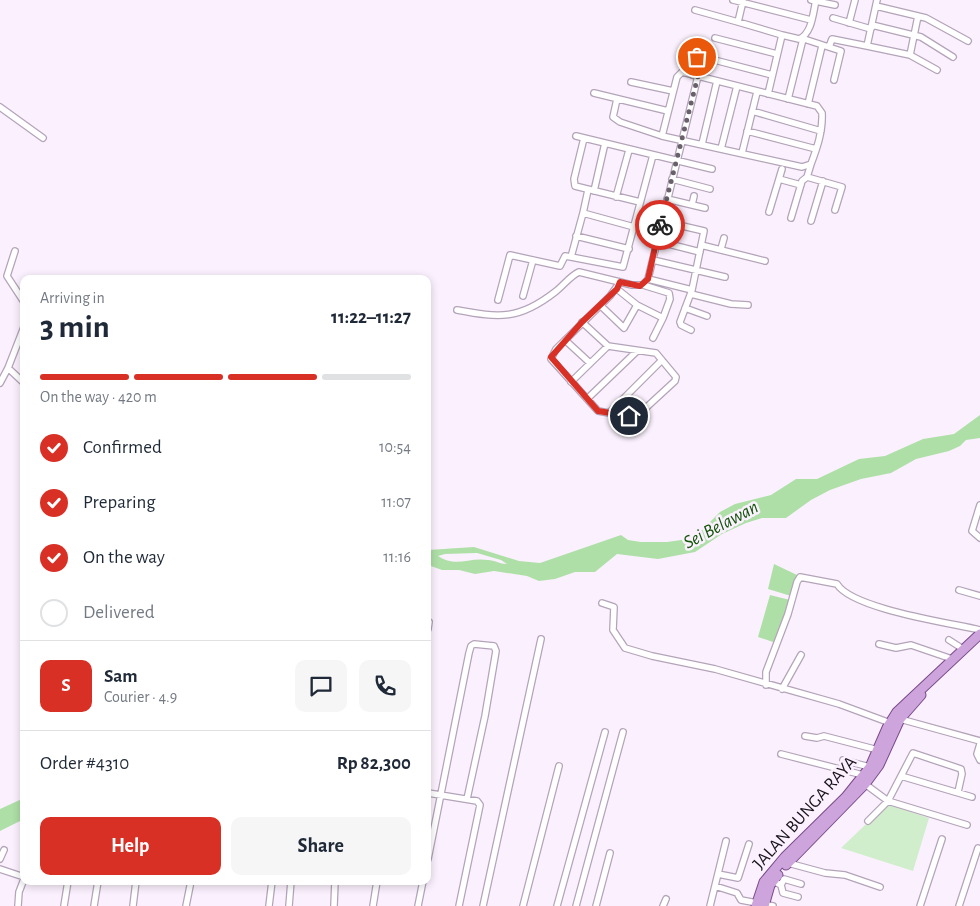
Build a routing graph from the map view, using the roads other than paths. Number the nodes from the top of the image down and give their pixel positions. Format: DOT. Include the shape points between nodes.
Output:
graph roads {
  1 [pos="733,0"];
  2 [pos="814,0"];
  3 [pos="855,0"];
  4 [pos="743,1"];
  5 [pos="877,3"];
  6 [pos="835,5"];
  7 [pos="695,10"];
  8 [pos="918,16"];
  9 [pos="833,18"];
  10 [pos="811,20"];
  11 [pos="738,22"];
  12 [pos="849,23"];
  13 [pos="871,27"];
  14 [pos="782,35"];
  15 [pos="914,36"];
  16 [pos="715,38"];
  17 [pos="802,39"];
  18 [pos="968,41"];
  19 [pos="867,46"];
  20 [pos="826,47"];
  21 [pos="777,54"];
  22 [pos="910,55"];
  23 [pos="953,57"];
  24 [pos="937,70"];
  25 [pos="772,75"];
  26 [pos="695,76"];
  27 [pos="834,80"];
  28 [pos="717,81"];
  29 [pos="631,82"];
  30 [pos="737,86"];
  31 [pos="673,91"];
  32 [pos="757,92"];
  33 [pos="594,93"];
  34 [pos="768,94"];
  35 [pos="617,99"];
  36 [pos="788,99"];
  37 [pos="808,104"];
  38 [pos="0,107"];
  39 [pos="668,111"];
  40 [pos="752,111"];
  41 [pos="822,130"];
  42 [pos="747,131"];
  43 [pos="576,136"];
  44 [pos="662,136"];
  45 [pos="43,138"];
  46 [pos="584,138"];
  47 [pos="682,140"];
  48 [pos="605,143"];
  49 [pos="702,144"];
  50 [pos="721,149"];
  51 [pos="816,149"];
  52 [pos="630,150"];
  53 [pos="742,153"];
  54 [pos="653,155"];
  55 [pos="676,160"];
  56 [pos="811,164"];
  57 [pos="712,169"];
  58 [pos="782,169"];
  59 [pos="807,177"];
  60 [pos="672,179"];
  61 [pos="779,179"];
  62 [pos="823,181"];
  63 [pos="801,185"];
  64 [pos="710,189"];
  65 [pos="591,191"];
  66 [pos="694,196"];
  67 [pos="616,197"];
  68 [pos="667,199"];
  69 [pos="640,202"];
  70 [pos="692,205"];
  71 [pos="706,208"];
  72 [pos="835,210"];
  73 [pos="769,212"];
  74 [pos="583,213"];
  75 [pos="791,218"];
  76 [pos="661,221"];
  77 [pos="811,221"];
  78 [pos="634,227"];
  79 [pos="576,236"];
  80 [pos="724,238"];
  81 [pos="656,241"];
  82 [pos="701,244"];
  83 [pos="629,249"];
  84 [pos="721,249"];
  85 [pos="15,251"];
  86 [pos="700,252"];
  87 [pos="571,257"];
  88 [pos="533,260"];
  89 [pos="653,260"];
  90 [pos="765,261"];
  91 [pos="697,271"];
  92 [pos="725,277"];
  93 [pos="648,279"];
  94 [pos="620,282"];
  95 [pos="643,285"];
  96 [pos="617,289"];
  97 [pos="692,292"];
  98 [pos="20,296"];
  99 [pos="523,296"];
  100 [pos="498,300"];
  101 [pos="637,305"];
  102 [pos="748,305"];
  103 [pos="601,306"];
  104 [pos="685,308"];
  105 [pos="457,310"];
  106 [pos="707,316"];
  107 [pos="663,318"];
  108 [pos="582,322"];
  109 [pos="691,330"];
  110 [pos="20,337"];
  111 [pos="653,338"];
  112 [pos="566,340"];
  113 [pos="608,346"];
  114 [pos="636,352"];
  115 [pos="662,360"];
  116 [pos="590,363"];
  117 [pos="8,368"];
  118 [pos="20,379"];
  119 [pos="571,382"];
  120 [pos="0,383"];
  121 [pos="587,400"];
  122 [pos="609,413"];
  123 [pos="980,505"];
  124 [pos="980,538"];
  125 [pos="959,590"];
  126 [pos="980,596"];
  127 [pos="602,603"];
  128 [pos="980,632"];
  129 [pos="541,639"];
  130 [pos="949,640"];
  131 [pos="980,640"];
  132 [pos="930,642"];
  133 [pos="879,644"];
  134 [pos="963,649"];
  135 [pos="929,650"];
  136 [pos="801,655"];
  137 [pos="952,658"];
  138 [pos="766,684"];
  139 [pos="782,689"];
  140 [pos="895,722"];
  141 [pos="605,732"];
  142 [pos="623,732"];
  143 [pos="805,736"];
  144 [pos="980,743"];
  145 [pos="878,750"];
  146 [pos="781,754"];
  147 [pos="843,760"];
  148 [pos="980,760"];
  149 [pos="559,766"];
  150 [pos="870,767"];
  151 [pos="901,776"];
  152 [pos="864,780"];
  153 [pos="855,791"];
  154 [pos="958,792"];
  155 [pos="431,794"];
  156 [pos="439,795"];
  157 [pos="972,797"];
  158 [pos="467,799"];
  159 [pos="888,801"];
  160 [pos="868,821"];
  161 [pos="967,825"];
  162 [pos="942,839"];
  163 [pos="726,841"];
  164 [pos="431,842"];
  165 [pos="748,844"];
  166 [pos="978,848"];
  167 [pos="4,850"];
  168 [pos="610,852"];
  169 [pos="0,859"];
  170 [pos="788,862"];
  171 [pos="0,869"];
  172 [pos="718,874"];
  173 [pos="20,876"];
  174 [pos="777,883"];
  175 [pos="801,884"];
  176 [pos="22,885"];
  177 [pos="67,885"];
  178 [pos="97,885"];
  179 [pos="136,885"];
  180 [pos="190,885"];
  181 [pos="272,885"];
  182 [pos="291,885"];
  183 [pos="336,885"];
  184 [pos="376,885"];
  185 [pos="422,885"];
  186 [pos="715,886"];
  187 [pos="880,887"];
  188 [pos="798,897"];
  189 [pos="666,898"];
  190 [pos="763,905"];
  191 [pos="18,906"];
  192 [pos="64,906"];
  193 [pos="94,906"];
  194 [pos="133,906"];
  195 [pos="186,906"];
  196 [pos="269,906"];
  197 [pos="289,906"];
  198 [pos="334,906"];
  199 [pos="372,906"];
  200 [pos="418,906"];
  201 [pos="459,906"];
  202 [pos="483,906"];
  203 [pos="523,906"];
  204 [pos="558,906"];
  205 [pos="576,906"];
  206 [pos="596,906"];
  207 [pos="663,906"];
  208 [pos="710,906"];
  209 [pos="920,906"];
  210 [pos="959,906"];
  1 -- 4 [label="street"];
  2 -- 6 [label="street"];
  2 -- 10 [label="street"];
  3 -- 12 [label="street"];
  4 -- 10 [label="street"];
  4 -- 11 [label="street"];
  5 -- 8 [label="street"];
  5 -- 13 [label="street"];
  7 -- 11 [label="street"];
  8 -- 15 [label="street"];
  8 -- 18 [label="street"];
  9 -- 12 [label="street"];
  10 -- 17 [label="street"];
  11 -- 14 [label="street"];
  12 -- 13 [label="street"];
  13 -- 15 [label="street"];
  13 -- 19 [label="street"];
  14 -- 17 [label="street"];
  14 -- 21 [label="street"];
  15 -- 22 [label="street"];
  15 -- 23 [label="street" via="924,38"];
  16 -- 21 [label="street"];
  17 -- 20 [label="street"];
  17 -- 36 [label="street"];
  19 -- 20 [label="street" via="832,39"];
  19 -- 22 [label="street"];
  20 -- 27 [label="street" via="842,53"];
  20 -- 37 [label="street"];
  21 -- 25 [label="street"];
  22 -- 24 [label="street"];
  25 -- 26 [label="street" via="699,56"];
  25 -- 34 [label="street"];
  26 -- 28 [label="street"];
  26 -- 31 [label="street" via="679,73"];
  26 -- 47 [label="street"];
  28 -- 30 [label="street"];
  28 -- 49 [label="street"];
  29 -- 31 [label="street"];
  30 -- 32 [label="street"];
  30 -- 50 [label="street"];
  31 -- 39 [label="street"];
  32 -- 34 [label="street"];
  32 -- 40 [label="street"];
  33 -- 35 [label="street"];
  34 -- 36 [label="street"];
  35 -- 39 [label="street"];
  35 -- 44 [label="street" via="613,114 616,121"];
  36 -- 37 [label="street"];
  37 -- 41 [label="street" via="817,106 822,113"];
  38 -- 45 [label="street"];
  39 -- 44 [label="street"];
  40 -- 41 [label="street"];
  40 -- 42 [label="street"];
  41 -- 51 [label="street"];
  42 -- 51 [label="street"];
  42 -- 53 [label="street"];
  43 -- 46 [label="street"];
  44 -- 47 [label="street"];
  46 -- 48 [label="street"];
  46 -- 65 [label="street" via="573,185"];
  47 -- 49 [label="street"];
  47 -- 55 [label="street"];
  48 -- 52 [label="street"];
  48 -- 65 [label="street"];
  49 -- 50 [label="street"];
  50 -- 53 [label="street"];
  51 -- 56 [label="street"];
  52 -- 54 [label="street"];
  52 -- 67 [label="street"];
  53 -- 56 [label="street" via="802,167"];
  54 -- 55 [label="street"];
  54 -- 69 [label="street"];
  55 -- 57 [label="street"];
  55 -- 60 [label="street"];
  56 -- 59 [label="street"];
  58 -- 61 [label="street"];
  59 -- 62 [label="street"];
  59 -- 63 [label="street"];
  60 -- 64 [label="street"];
  60 -- 68 [label="street"];
  61 -- 63 [label="street"];
  61 -- 73 [label="street"];
  62 -- 72 [label="street" via="842,187"];
  62 -- 77 [label="street"];
  63 -- 75 [label="street"];
  65 -- 67 [label="street"];
  65 -- 74 [label="street"];
  66 -- 70 [label="street"];
  67 -- 69 [label="street"];
  68 -- 70 [label="street"];
  68 -- 76 [label="street"];
  69 -- 78 [label="street"];
  70 -- 71 [label="street"];
  74 -- 78 [label="street"];
  74 -- 79 [label="street"];
  76 -- 81 [label="street"];
  76 -- 82 [label="street" via="704,230"];
  78 -- 83 [label="street"];
  79 -- 83 [label="street"];
  79 -- 87 [label="street"];
  80 -- 84 [label="street"];
  81 -- 86 [label="street"];
  81 -- 89 [label="street"];
  82 -- 84 [label="street"];
  82 -- 86 [label="street"];
  83 -- 87 [label="street" via="621,267"];
  84 -- 90 [label="street"];
  85 -- 98 [label="street" via="7,276"];
  86 -- 91 [label="street"];
  87 -- 88 [label="street" via="565,256 560,266"];
  88 -- 99 [label="street"];
  88 -- 100 [label="street" via="509,257"];
  89 -- 91 [label="street"];
  89 -- 93 [label="street"];
  91 -- 92 [label="street"];
  91 -- 97 [label="street"];
  93 -- 95 [label="street"];
  93 -- 97 [label="street"];
  94 -- 95 [label="street"];
  94 -- 96 [label="street"];
  94 -- 105 [label="street" via="579,272 544,300 522,312 504,317"];
  95 -- 107 [label="street" via="669,293"];
  96 -- 101 [label="street"];
  96 -- 103 [label="street"];
  97 -- 102 [label="street" via="731,304"];
  97 -- 104 [label="street"];
  101 -- 103 [label="street" via="624,328"];
  101 -- 107 [label="street"];
  103 -- 108 [label="street"];
  104 -- 106 [label="street"];
  104 -- 109 [label="street" via="680,324"];
  107 -- 111 [label="street"];
  108 -- 112 [label="street"];
  108 -- 113 [label="street"];
  110 -- 117 [label="street"];
  112 -- 116 [label="street"];
  112 -- 119 [label="street" via="551,359"];
  113 -- 114 [label="street"];
  113 -- 116 [label="street"];
  114 -- 115 [label="street" via="654,352"];
  114 -- 121 [label="street"];
  115 -- 122 [label="street"];
  115 -- 122 [label="street" via="676,379 645,411 633,417"];
  116 -- 119 [label="street"];
  117 -- 118 [label="street"];
  117 -- 120 [label="street"];
  119 -- 121 [label="street"];
  121 -- 122 [label="street" via="598,411"];
  123 -- 124 [label="street" via="972,530"];
  125 -- 126 [label="street"];
  127 -- 138 [label="street" via="614,607 613,630 625,648 675,662 706,666"];
  128 -- 134 [label="main road, JALAN BUNGA RAYA"];
  128 -- 138 [label="street" via="904,614 858,599 837,584 800,577 766,672"];
  129 -- 202 [label="street"];
  130 -- 134 [label="street"];
  131 -- 140 [label="main road, JALAN BUNGA RAYA"];
  132 -- 135 [label="street"];
  133 -- 135 [label="street" via="896,648 911,645"];
  134 -- 137 [label="main road, JALAN BUNGA RAYA"];
  135 -- 137 [label="street"];
  136 -- 139 [label="street"];
  137 -- 140 [label="main road, JALAN BUNGA RAYA" via="906,702"];
  138 -- 139 [label="street"];
  139 -- 140 [label="street"];
  140 -- 144 [label="street"];
  140 -- 145 [label="main road, JALAN BUNGA RAYA"];
  140 -- 152 [label="main road, JALAN BUNGA RAYA" via="879,765"];
  141 -- 204 [label="street"];
  142 -- 205 [label="street"];
  143 -- 145 [label="street" via="824,736"];
  144 -- 148 [label="street" via="977,754"];
  145 -- 150 [label="main road, JALAN BUNGA RAYA"];
  146 -- 152 [label="street"];
  147 -- 150 [label="street"];
  149 -- 203 [label="street"];
  150 -- 152 [label="main road, JALAN BUNGA RAYA"];
  151 -- 154 [label="street"];
  151 -- 154 [label="street" via="914,753 961,769"];
  151 -- 159 [label="street"];
  152 -- 153 [label="main road, JALAN BUNGA RAYA"];
  152 -- 159 [label="street"];
  153 -- 170 [label="main road, JALAN BUNGA RAYA"];
  153 -- 190 [label="main road, JALAN BUNGA RAYA" via="785,857 764,882"];
  154 -- 157 [label="street"];
  155 -- 156 [label="street"];
  156 -- 158 [label="street"];
  156 -- 158 [label="street" via="471,646 492,646 496,651"];
  156 -- 164 [label="street"];
  158 -- 201 [label="street" via="477,801 481,807"];
  159 -- 160 [label="street"];
  159 -- 161 [label="street"];
  162 -- 209 [label="street"];
  163 -- 172 [label="street"];
  165 -- 172 [label="street" via="738,878"];
  166 -- 210 [label="street"];
  167 -- 169 [label="street"];
  168 -- 206 [label="street"];
  170 -- 174 [label="main road, JALAN BUNGA RAYA"];
  170 -- 187 [label="street"];
  171 -- 173 [label="street"];
  172 -- 186 [label="street"];
  174 -- 175 [label="street" via="785,879"];
  174 -- 188 [label="street" via="783,893"];
  174 -- 190 [label="main road, JALAN BUNGA RAYA"];
  176 -- 191 [label="street"];
  177 -- 192 [label="street"];
  178 -- 193 [label="street"];
  179 -- 194 [label="street"];
  180 -- 195 [label="street"];
  181 -- 196 [label="street"];
  182 -- 197 [label="street"];
  183 -- 198 [label="street"];
  184 -- 199 [label="street"];
  185 -- 200 [label="street"];
  186 -- 190 [label="street" via="737,893 741,900"];
  186 -- 208 [label="street"];
  189 -- 207 [label="street"];
}
